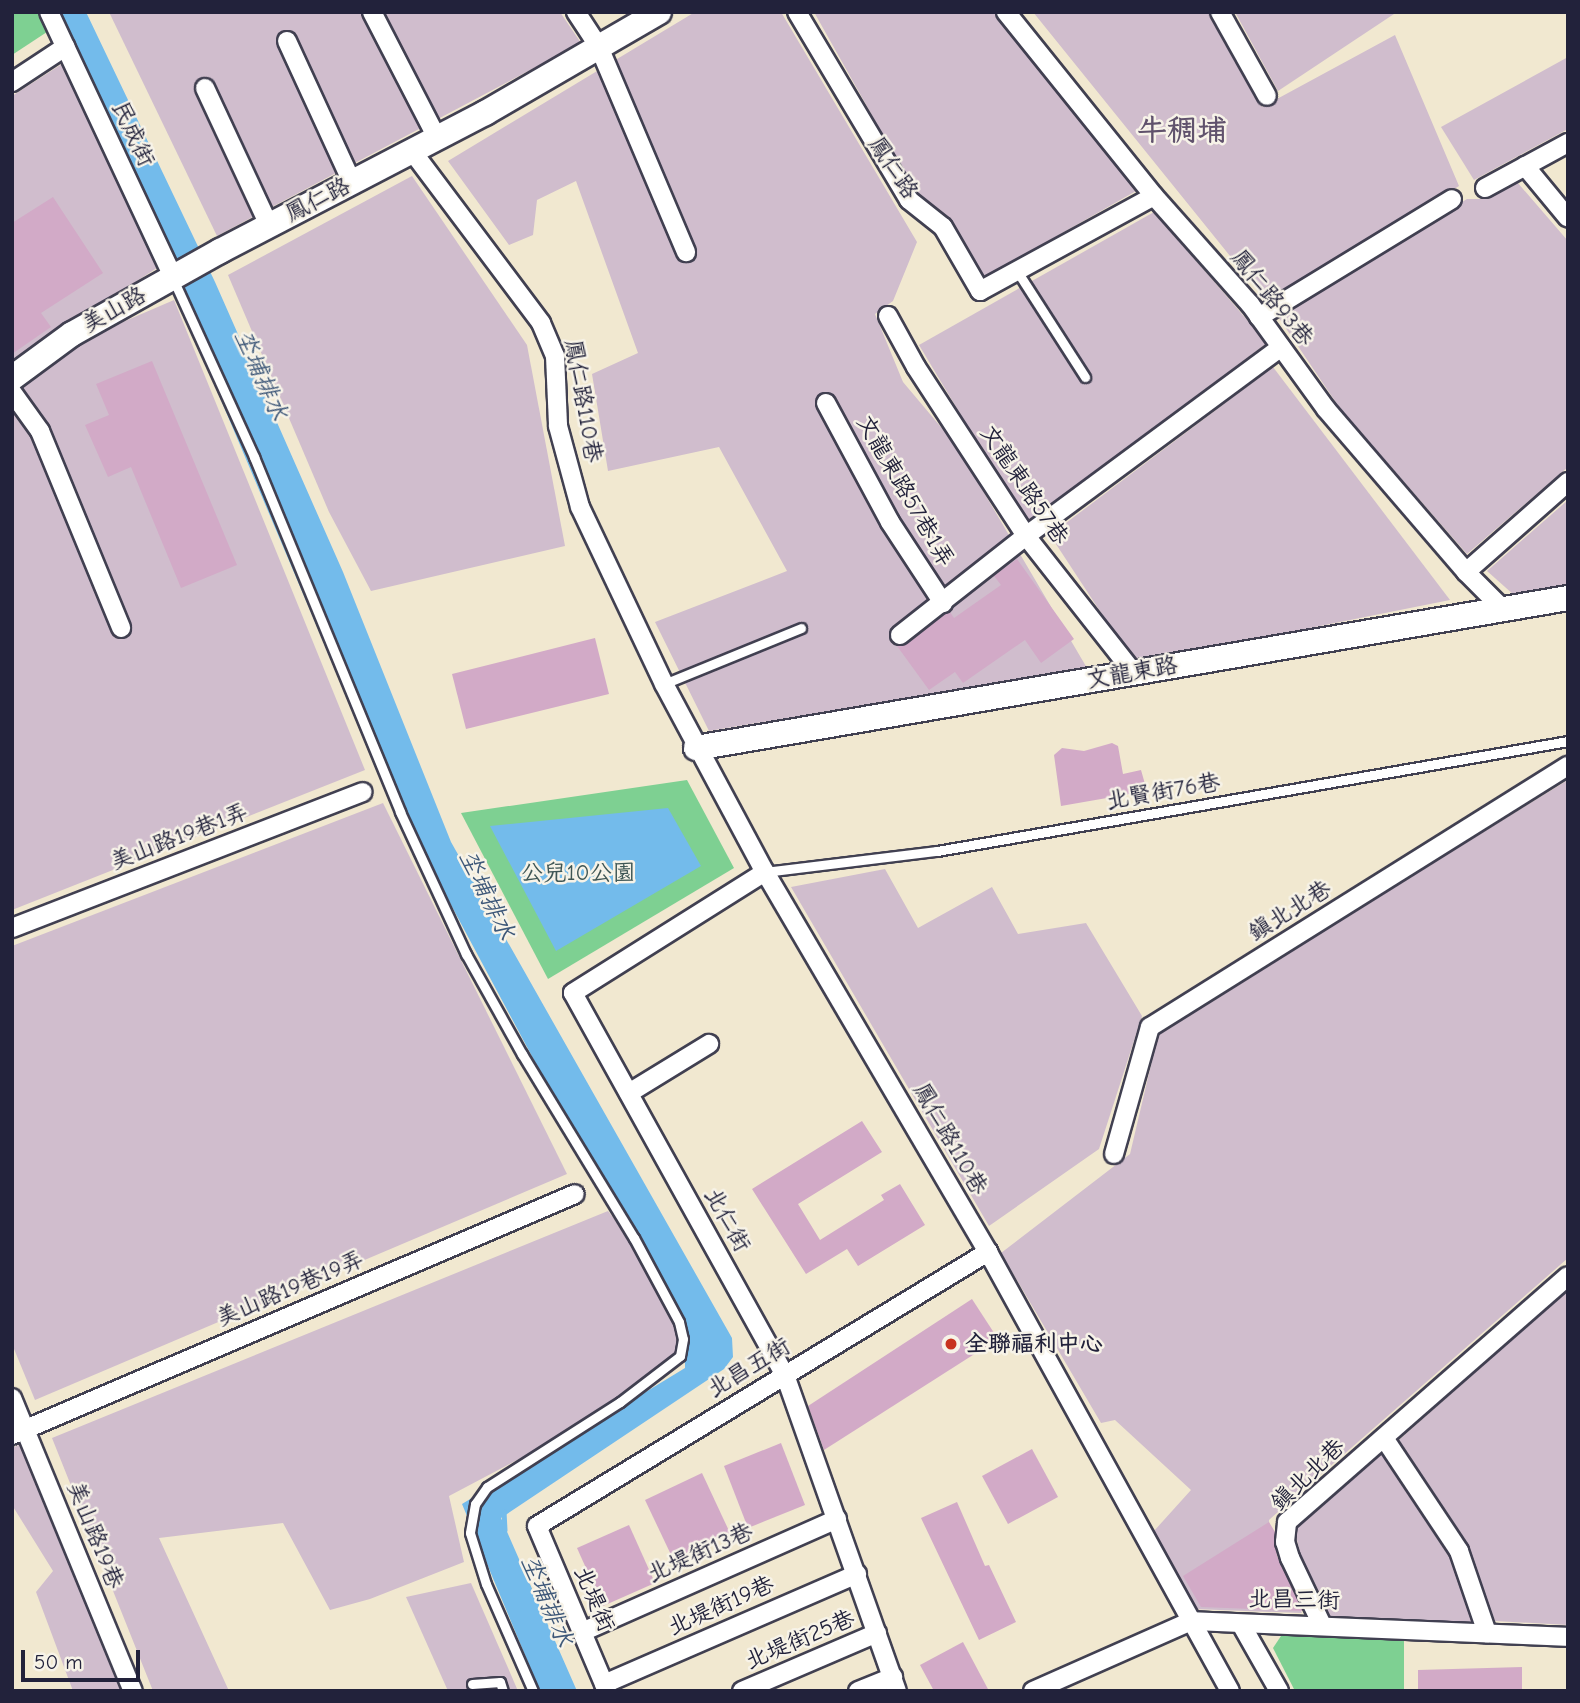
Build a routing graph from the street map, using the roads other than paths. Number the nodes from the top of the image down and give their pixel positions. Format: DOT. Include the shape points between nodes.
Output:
graph roads {
  1 [pos="49,12"];
  2 [pos="372,12"];
  3 [pos="576,12"];
  4 [pos="659,12"];
  5 [pos="797,12"];
  6 [pos="1006,12"];
  7 [pos="1220,12"];
  8 [pos="287,41"];
  9 [pos="65,47"];
  10 [pos="599,47"];
  11 [pos="12,82"];
  12 [pos="205,88"];
  13 [pos="1267,96"];
  14 [pos="437,138"];
  15 [pos="1568,143"];
  16 [pos="412,151"];
  17 [pos="1525,166"];
  18 [pos="352,182"];
  19 [pos="1485,188"];
  20 [pos="1154,196"];
  21 [pos="1452,199"];
  22 [pos="1568,218"];
  23 [pos="270,225"];
  24 [pos="220,251"];
  25 [pos="686,253"];
  26 [pos="1017,271"];
  27 [pos="176,275"];
  28 [pos="888,316"];
  29 [pos="1259,317"];
  30 [pos="1281,347"];
  31 [pos="1085,377"];
  32 [pos="12,378"];
  33 [pos="12,392"];
  34 [pos="826,403"];
  35 [pos="1568,482"];
  36 [pos="1026,536"];
  37 [pos="1465,572"];
  38 [pos="1568,598"];
  39 [pos="943,603"];
  40 [pos="1503,609"];
  41 [pos="121,628"];
  42 [pos="801,628"];
  43 [pos="900,635"];
  44 [pos="1134,673"];
  45 [pos="664,684"];
  46 [pos="1568,741"];
  47 [pos="696,748"];
  48 [pos="1568,766"];
  49 [pos="363,792"];
  50 [pos="765,872"];
  51 [pos="12,928"];
  52 [pos="709,1044"];
  53 [pos="629,1093"];
  54 [pos="1114,1154"];
  55 [pos="575,1194"];
  56 [pos="988,1252"];
  57 [pos="1568,1276"];
  58 [pos="785,1375"];
  59 [pos="12,1398"];
  60 [pos="19,1432"];
  61 [pos="1384,1438"];
  62 [pos="837,1519"];
  63 [pos="537,1526"];
  64 [pos="857,1574"];
  65 [pos="1191,1621"];
  66 [pos="1241,1624"];
  67 [pos="1322,1625"];
  68 [pos="582,1632"];
  69 [pos="877,1633"];
  70 [pos="1487,1633"];
  71 [pos="1568,1637"];
  72 [pos="472,1684"];
  73 [pos="895,1684"];
  74 [pos="605,1687"];
  75 [pos="133,1691"];
  76 [pos="503,1691"];
  77 [pos="533,1691"];
  78 [pos="742,1691"];
  79 [pos="858,1691"];
  80 [pos="1033,1691"];
  81 [pos="1230,1691"];
  82 [pos="1279,1691"];
  1 -- 9 [label="street, 民成街"];
  2 -- 14 [label="street"];
  3 -- 10 [label="street"];
  4 -- 10 [label="street, 鳳仁路"];
  5 -- 26 [label="street, 鳳仁路" via="909,200 943,228 980,291"];
  6 -- 20 [label="street, 鳳仁路93巷"];
  7 -- 13 [label="street"];
  8 -- 18 [label="street"];
  9 -- 11 [label="street"];
  9 -- 27 [label="street, 民成街"];
  10 -- 14 [label="street, 鳳仁路"];
  10 -- 25 [label="street"];
  12 -- 23 [label="street"];
  14 -- 16 [label="street, 鳳仁路"];
  15 -- 17 [label="street"];
  16 -- 18 [label="street, 鳳仁路"];
  16 -- 45 [label="street, 鳳仁路110巷" via="541,323 555,356 558,426 580,507"];
  17 -- 19 [label="street"];
  17 -- 22 [label="street"];
  18 -- 23 [label="street, 鳳仁路"];
  20 -- 26 [label="street, 鳳仁路"];
  20 -- 29 [label="street, 鳳仁路93巷"];
  21 -- 29 [label="street"];
  23 -- 24 [label="street, 鳳仁路"];
  24 -- 27 [label="street, 美山路"];
  26 -- 31 [label="lane"];
  27 -- 32 [label="street, 美山路" via="72,334"];
  27 -- 77 [label="lane" via="400,813 466,954 679,1322 680,1356 620,1402 487,1487 475,1504 470,1533 486,1584"];
  28 -- 36 [label="street, 文龍東路57巷"];
  29 -- 30 [label="street, 鳳仁路93巷"];
  30 -- 36 [label="street"];
  30 -- 37 [label="street, 鳳仁路93巷" via="1326,409"];
  33 -- 41 [label="street" via="40,431"];
  34 -- 39 [label="street, 文龍東路57巷1弄" via="890,522"];
  35 -- 37 [label="street"];
  36 -- 39 [label="street"];
  36 -- 44 [label="street, 文龍東路57巷"];
  37 -- 40 [label="street, 鳳仁路93巷"];
  38 -- 40 [label="street, 文龍東路"];
  39 -- 43 [label="street"];
  40 -- 44 [label="street, 文龍東路"];
  42 -- 45 [label="lane"];
  44 -- 47 [label="street, 文龍東路"];
  45 -- 47 [label="street, 鳳仁路110巷"];
  46 -- 50 [label="lane, 北賢街76巷" via="937,851"];
  47 -- 50 [label="street, 鳳仁路110巷"];
  48 -- 54 [label="street, 鎮北北巷" via="1150,1027"];
  49 -- 51 [label="street, 美山路19巷1弄"];
  50 -- 53 [label="street, 北仁街" via="573,993"];
  50 -- 56 [label="street, 鳳仁路110巷"];
  52 -- 53 [label="street"];
  53 -- 58 [label="street, 北仁街"];
  55 -- 60 [label="street, 美山路19巷19弄"];
  56 -- 58 [label="street, 北昌五街"];
  56 -- 65 [label="street, 鳳仁路110巷"];
  57 -- 61 [label="street, 鎮北北巷"];
  58 -- 62 [label="street, 北仁街"];
  58 -- 63 [label="street, 北昌五街"];
  59 -- 60 [label="street, 美山路19巷"];
  60 -- 75 [label="street, 美山路19巷"];
  61 -- 67 [label="street, 鎮北北巷" via="1287,1522 1284,1530 1290,1558"];
  61 -- 70 [label="street" via="1460,1551"];
  62 -- 64 [label="street, 北仁街"];
  62 -- 68 [label="street, 北堤街13巷"];
  63 -- 68 [label="street, 北堤街"];
  64 -- 69 [label="street, 北仁街"];
  64 -- 74 [label="street, 北堤街19巷"];
  65 -- 66 [label="street, 北昌三街"];
  65 -- 80 [label="street, 北昌三街"];
  65 -- 81 [label="street, 鳳仁路110巷"];
  66 -- 67 [label="street, 北昌三街"];
  66 -- 82 [label="street"];
  67 -- 70 [label="street, 北昌三街"];
  68 -- 74 [label="street, 北堤街"];
  69 -- 73 [label="street, 北仁街"];
  69 -- 78 [label="street, 北堤街25巷"];
  70 -- 71 [label="street, 北昌三街"];
  72 -- 76 [label="lane" via="500,1682"];
  73 -- 79 [label="street"];
}
